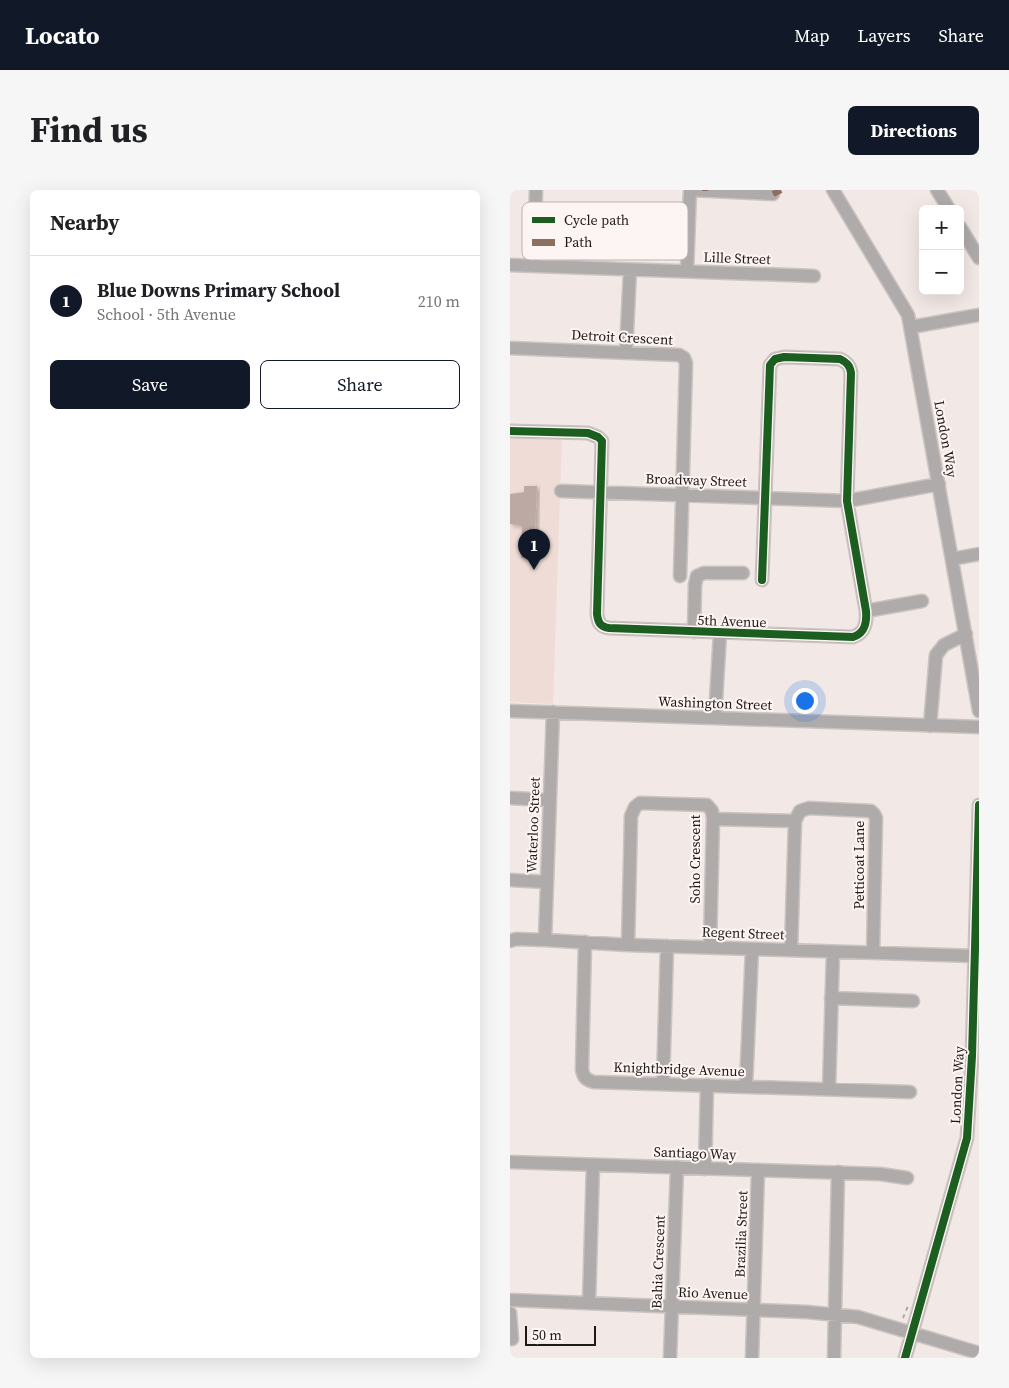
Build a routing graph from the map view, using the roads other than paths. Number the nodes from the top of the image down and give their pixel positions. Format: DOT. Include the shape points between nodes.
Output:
graph roads {
  1 [pos="691,190"];
  2 [pos="833,190"];
  3 [pos="937,190"];
  4 [pos="773,194"];
  5 [pos="946,205"];
  6 [pos="964,232"];
  7 [pos="977,250"];
  8 [pos="688,251"];
  9 [pos="534,260"];
  10 [pos="688,260"];
  11 [pos="510,265"];
  12 [pos="534,266"];
  13 [pos="630,270"];
  14 [pos="687,271"];
  15 [pos="814,276"];
  16 [pos="979,315"];
  17 [pos="911,327"];
  18 [pos="510,348"];
  19 [pos="626,352"];
  20 [pos="510,431"];
  21 [pos="939,484"];
  22 [pos="561,491"];
  23 [pos="600,492"];
  24 [pos="682,495"];
  25 [pos="765,497"];
  26 [pos="847,501"];
  27 [pos="979,554"];
  28 [pos="952,559"];
  29 [pos="743,573"];
  30 [pos="680,576"];
  31 [pos="762,580"];
  32 [pos="922,600"];
  33 [pos="866,611"];
  34 [pos="694,632"];
  35 [pos="720,633"];
  36 [pos="966,634"];
  37 [pos="510,711"];
  38 [pos="979,711"];
  39 [pos="553,712"];
  40 [pos="715,717"];
  41 [pos="930,726"];
  42 [pos="979,727"];
  43 [pos="510,798"];
  44 [pos="549,800"];
  45 [pos="979,805"];
  46 [pos="712,819"];
  47 [pos="795,821"];
  48 [pos="510,880"];
  49 [pos="546,882"];
  50 [pos="978,901"];
  51 [pos="545,940"];
  52 [pos="510,941"];
  53 [pos="585,942"];
  54 [pos="628,945"];
  55 [pos="667,946"];
  56 [pos="710,947"];
  57 [pos="752,949"];
  58 [pos="792,950"];
  59 [pos="833,952"];
  60 [pos="873,952"];
  61 [pos="974,956"];
  62 [pos="832,998"];
  63 [pos="913,1001"];
  64 [pos="663,1083"];
  65 [pos="707,1085"];
  66 [pos="746,1086"];
  67 [pos="829,1089"];
  68 [pos="910,1092"];
  69 [pos="510,1162"];
  70 [pos="594,1165"];
  71 [pos="676,1168"];
  72 [pos="705,1169"];
  73 [pos="758,1170"];
  74 [pos="838,1172"];
  75 [pos="907,1178"];
  76 [pos="510,1300"];
  77 [pos="589,1303"];
  78 [pos="672,1306"];
  79 [pos="753,1310"];
  80 [pos="510,1313"];
  81 [pos="836,1314"];
  82 [pos="911,1334"];
  83 [pos="512,1339"];
  84 [pos="979,1354"];
  85 [pos="670,1358"];
  86 [pos="752,1358"];
  87 [pos="834,1358"];
  88 [pos="905,1358"];
  1 -- 4 [label="street"];
  1 -- 8 [label="street"];
  2 -- 17 [label="street, London Way" via="903,304"];
  3 -- 5 [label="street"];
  6 -- 7 [label="street"];
  9 -- 12 [label="street"];
  10 -- 14 [label="street"];
  11 -- 12 [label="street, Lille Street"];
  12 -- 13 [label="street, Lille Street"];
  13 -- 14 [label="street, Lille Street"];
  13 -- 19 [label="street"];
  14 -- 15 [label="street, Lille Street"];
  16 -- 17 [label="street"];
  17 -- 21 [label="street, London Way"];
  18 -- 19 [label="street, Detroit Crescent"];
  19 -- 24 [label="street, Detroit Crescent" via="679,355 685,360"];
  20 -- 23 [label="street" via="598,436 602,441"];
  21 -- 26 [label="street, Broadway Street"];
  21 -- 28 [label="street, London Way"];
  22 -- 23 [label="street, Broadway Street"];
  23 -- 24 [label="street, Broadway Street"];
  23 -- 34 [label="street, 5th Avenue" via="599,624 609,628"];
  24 -- 25 [label="street, Broadway Street"];
  24 -- 30 [label="street"];
  25 -- 26 [label="street, Broadway Street"];
  25 -- 26 [label="street, 5th Avenue" via="770,364 775,359 784,358 840,359 848,364 851,373"];
  25 -- 31 [label="street"];
  26 -- 33 [label="street, 5th Avenue"];
  27 -- 28 [label="street"];
  28 -- 36 [label="street, London Way"];
  29 -- 34 [label="street" via="704,573 697,576"];
  32 -- 33 [label="street"];
  33 -- 35 [label="street, 5th Avenue" via="867,622 859,635 853,637"];
  34 -- 35 [label="street, 5th Avenue"];
  35 -- 40 [label="street"];
  36 -- 38 [label="street, London Way"];
  36 -- 41 [label="street" via="944,646 936,655"];
  37 -- 39 [label="street, Washington Street"];
  39 -- 40 [label="street, Washington Street"];
  39 -- 44 [label="street, Waterloo Street"];
  40 -- 41 [label="street, Washington Street"];
  41 -- 42 [label="street, Washington Street"];
  43 -- 44 [label="street"];
  44 -- 49 [label="street, Waterloo Street"];
  45 -- 50 [label="street, London Way"];
  46 -- 47 [label="street"];
  46 -- 54 [label="street, Soho Crescent" via="712,811 707,805 640,803 635,807 631,816"];
  46 -- 56 [label="street, Soho Crescent"];
  47 -- 58 [label="street"];
  47 -- 60 [label="street, Petticoat Lane" via="800,811 809,808 871,811 874,814"];
  48 -- 49 [label="street"];
  49 -- 51 [label="street, Waterloo Street"];
  50 -- 61 [label="street, London Way"];
  51 -- 52 [label="street, Regent Street"];
  51 -- 53 [label="street, Regent Street"];
  53 -- 54 [label="street, Regent Street"];
  53 -- 64 [label="street, Knightbridge Avenue" via="582,1069 585,1078 594,1082"];
  54 -- 55 [label="street, Regent Street"];
  55 -- 56 [label="street, Regent Street"];
  55 -- 64 [label="street"];
  56 -- 57 [label="street, Regent Street"];
  57 -- 58 [label="street, Regent Street"];
  57 -- 66 [label="street"];
  58 -- 59 [label="street, Regent Street"];
  59 -- 60 [label="street, Regent Street"];
  59 -- 62 [label="street"];
  60 -- 61 [label="street, Regent Street"];
  61 -- 82 [label="street, London Way" via="967,1138"];
  62 -- 63 [label="street"];
  62 -- 67 [label="street"];
  64 -- 65 [label="street, Knightbridge Avenue"];
  65 -- 66 [label="street, Knightbridge Avenue"];
  65 -- 72 [label="street"];
  66 -- 67 [label="street, Knightbridge Avenue"];
  67 -- 68 [label="street, Knightbridge Avenue"];
  69 -- 70 [label="street, Santiago Way"];
  70 -- 71 [label="street, Santiago Way"];
  70 -- 77 [label="street"];
  71 -- 72 [label="street, Santiago Way"];
  71 -- 78 [label="street, Bahia Crescent"];
  72 -- 73 [label="street, Santiago Way"];
  73 -- 74 [label="street, Santiago Way"];
  73 -- 79 [label="street, Brazilia Street"];
  74 -- 75 [label="street, Santiago Way"];
  74 -- 81 [label="street"];
  76 -- 77 [label="street, Rio Avenue"];
  77 -- 78 [label="street, Rio Avenue"];
  78 -- 79 [label="street, Rio Avenue"];
  78 -- 85 [label="street, Bahia Crescent"];
  79 -- 81 [label="street, Rio Avenue"];
  79 -- 86 [label="street, Brazilia Street"];
  80 -- 83 [label="street"];
  81 -- 82 [label="street, Rio Avenue" via="858,1317"];
  81 -- 87 [label="street"];
  82 -- 84 [label="street, Rio Avenue"];
  82 -- 88 [label="street, London Way"];
}
